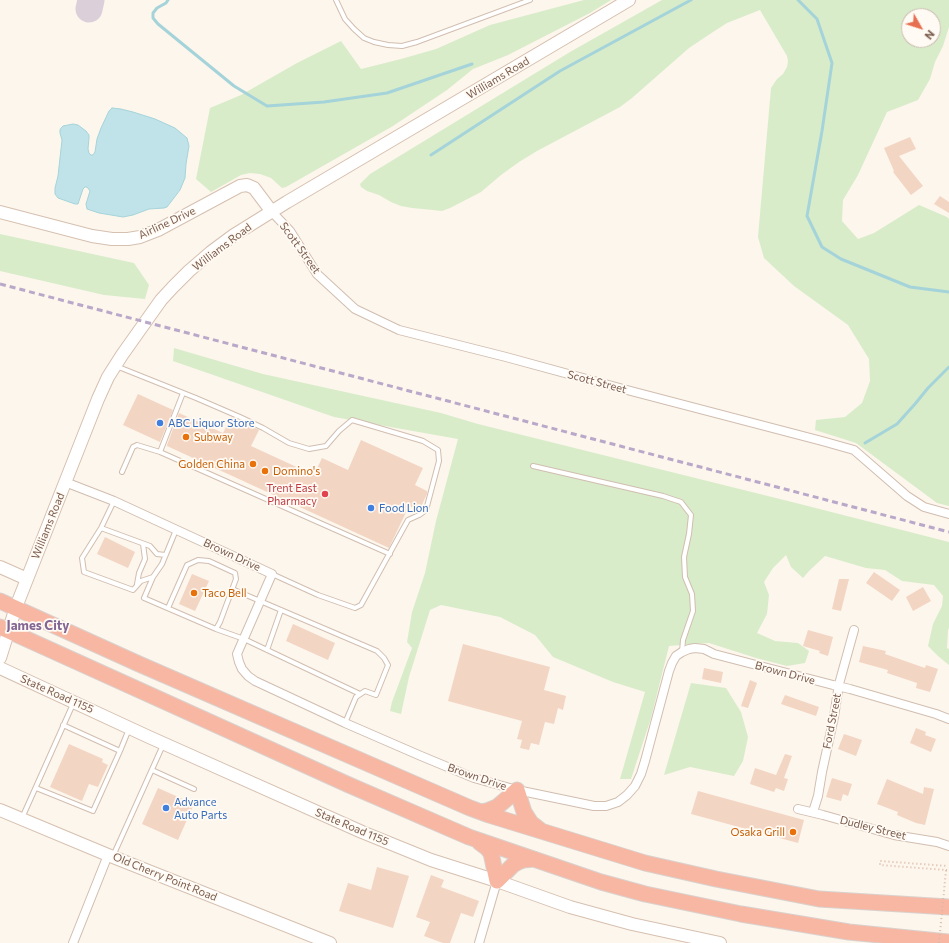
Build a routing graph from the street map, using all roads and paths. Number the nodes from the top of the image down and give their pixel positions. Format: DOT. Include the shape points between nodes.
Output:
graph roads {
  1 [pos="336,0"];
  2 [pos="530,0"];
  3 [pos="629,0"];
  4 [pos="0,212"];
  5 [pos="272,212"];
  6 [pos="115,366"];
  7 [pos="183,393"];
  8 [pos="160,452"];
  9 [pos="533,466"];
  10 [pos="122,472"];
  11 [pos="65,482"];
  12 [pos="114,501"];
  13 [pos="949,514"];
  14 [pos="101,528"];
  15 [pos="176,530"];
  16 [pos="143,544"];
  17 [pos="390,554"];
  18 [pos="165,555"];
  19 [pos="0,567"];
  20 [pos="272,574"];
  21 [pos="153,577"];
  22 [pos="27,579"];
  23 [pos="136,586"];
  24 [pos="232,589"];
  25 [pos="0,601"];
  26 [pos="260,601"];
  27 [pos="16,607"];
  28 [pos="168,608"];
  29 [pos="281,610"];
  30 [pos="4,628"];
  31 [pos="216,629"];
  32 [pos="854,630"];
  33 [pos="244,638"];
  34 [pos="266,650"];
  35 [pos="682,652"];
  36 [pos="0,658"];
  37 [pos="0,668"];
  38 [pos="839,687"];
  39 [pos="360,694"];
  40 [pos="74,702"];
  41 [pos="949,718"];
  42 [pos="345,723"];
  43 [pos="63,725"];
  44 [pos="130,728"];
  45 [pos="164,743"];
  46 [pos="120,751"];
  47 [pos="152,770"];
  48 [pos="36,788"];
  49 [pos="194,789"];
  50 [pos="517,790"];
  51 [pos="798,809"];
  52 [pos="0,810"];
  53 [pos="481,812"];
  54 [pos="814,812"];
  55 [pos="22,819"];
  56 [pos="540,831"];
  57 [pos="469,837"];
  58 [pos="949,846"];
  59 [pos="111,856"];
  60 [pos="536,859"];
  61 [pos="948,866"];
  62 [pos="947,870"];
  63 [pos="497,881"];
  64 [pos="949,907"];
  65 [pos="941,942"];
  66 [pos="74,943"];
  67 [pos="330,943"];
  68 [pos="479,943"];
  69 [pos="720,943"];
  1 -- 2 [label="lane" via="345,19 364,38 402,46"];
  3 -- 5 [label="street, Williams Road"];
  4 -- 5 [label="street, Airline Drive" via="112,239 140,237 158,230 240,186 248,185 254,188"];
  5 -- 6 [label="street, Williams Road" via="234,235 189,271 161,300"];
  5 -- 13 [label="street, Scott Street" via="290,231 317,274 355,309 399,330 506,356 854,450 907,496 924,507"];
  6 -- 7 [label="lane"];
  6 -- 11 [label="street, Williams Road" via="98,399"];
  7 -- 8 [label="lane"];
  7 -- 17 [label="lane" via="263,428 289,443 309,449 326,446 352,420 423,441 438,450 439,460 426,510 408,520"];
  8 -- 10 [label="lane" via="137,445 133,447"];
  8 -- 17 [label="lane"];
  9 -- 35 [label="lane" via="663,496 681,502 691,514 684,557 685,578 692,594 692,611"];
  11 -- 12 [label="street, Brown Drive"];
  11 -- 22 [label="street, Williams Road"];
  12 -- 14 [label="lane"];
  12 -- 15 [label="street, Brown Drive"];
  14 -- 16 [label="lane"];
  14 -- 23 [label="lane" via="82,558 84,572 133,590"];
  15 -- 18 [label="lane"];
  15 -- 20 [label="street, Brown Drive"];
  16 -- 18 [label="lane" via="150,546 157,554"];
  16 -- 23 [label="lane" via="145,559"];
  17 -- 20 [label="lane" via="361,605 354,608"];
  18 -- 21 [label="lane"];
  19 -- 22 [label="street"];
  20 -- 26 [label="street, Brown Drive"];
  21 -- 23 [label="lane" via="141,581"];
  21 -- 28 [label="lane" via="144,598"];
  22 -- 27 [label="street, Williams Road"];
  24 -- 26 [label="lane"];
  24 -- 28 [label="lane" via="236,579 235,572 209,561 198,560 187,565"];
  24 -- 31 [label="lane"];
  25 -- 27 [label="highway"];
  26 -- 29 [label="lane"];
  26 -- 33 [label="street, Brown Drive"];
  27 -- 30 [label="street, Williams Road"];
  27 -- 53 [label="highway" via="139,664"];
  28 -- 31 [label="lane"];
  29 -- 34 [label="lane"];
  29 -- 39 [label="lane" via="377,651 384,658 388,665 376,695 365,691"];
  30 -- 36 [label="street, Williams Road"];
  30 -- 57 [label="highway"];
  31 -- 33 [label="lane"];
  32 -- 38 [label="street, Ford Street"];
  33 -- 34 [label="lane"];
  33 -- 42 [label="street, Brown Drive" via="237,654 242,670 248,676"];
  34 -- 39 [label="lane"];
  35 -- 38 [label="street, Brown Drive" via="695,648 704,649 714,654"];
  35 -- 50 [label="street, Brown Drive" via="676,656 670,667 643,768 635,786 627,795 618,802 606,806 594,806"];
  37 -- 40 [label="street, State Road 1155"];
  38 -- 41 [label="street, Brown Drive"];
  38 -- 54 [label="street, Ford Street"];
  39 -- 42 [label="lane" via="356,697"];
  40 -- 43 [label="lane"];
  40 -- 44 [label="street, State Road 1155"];
  42 -- 50 [label="street, Brown Drive" via="474,778"];
  43 -- 46 [label="lane"];
  43 -- 48 [label="lane"];
  44 -- 45 [label="street, State Road 1155"];
  44 -- 46 [label="lane"];
  45 -- 47 [label="lane"];
  45 -- 63 [label="street, State Road 1155" via="362,832 431,860"];
  46 -- 48 [label="lane" via="93,811"];
  47 -- 49 [label="lane"];
  47 -- 59 [label="lane"];
  48 -- 55 [label="lane"];
  50 -- 53 [label="highway" via="497,807"];
  50 -- 56 [label="highway" via="524,812"];
  51 -- 54 [label="street, Dudley Street"];
  52 -- 55 [label="street, Old Cherry Point Road"];
  53 -- 56 [label="highway"];
  54 -- 58 [label="street, Dudley Street" via="894,835"];
  55 -- 59 [label="street, Old Cherry Point Road"];
  56 -- 64 [label="highway" via="645,863 819,899"];
  57 -- 60 [label="highway"];
  57 -- 63 [label="highway" via="491,853"];
  59 -- 66 [label="street"];
  59 -- 67 [label="street, Old Cherry Point Road"];
  60 -- 63 [label="highway" via="518,862"];
  60 -- 65 [label="highway" via="645,894 748,916 849,932"];
  61 -- 62 [label="path, bridge" via="880,860 880,865"];
  62 -- 65 [label="path, bridge"];
  63 -- 68 [label="street"];
  63 -- 69 [label="street, State Road 1155" via="570,907 632,924"];
}
